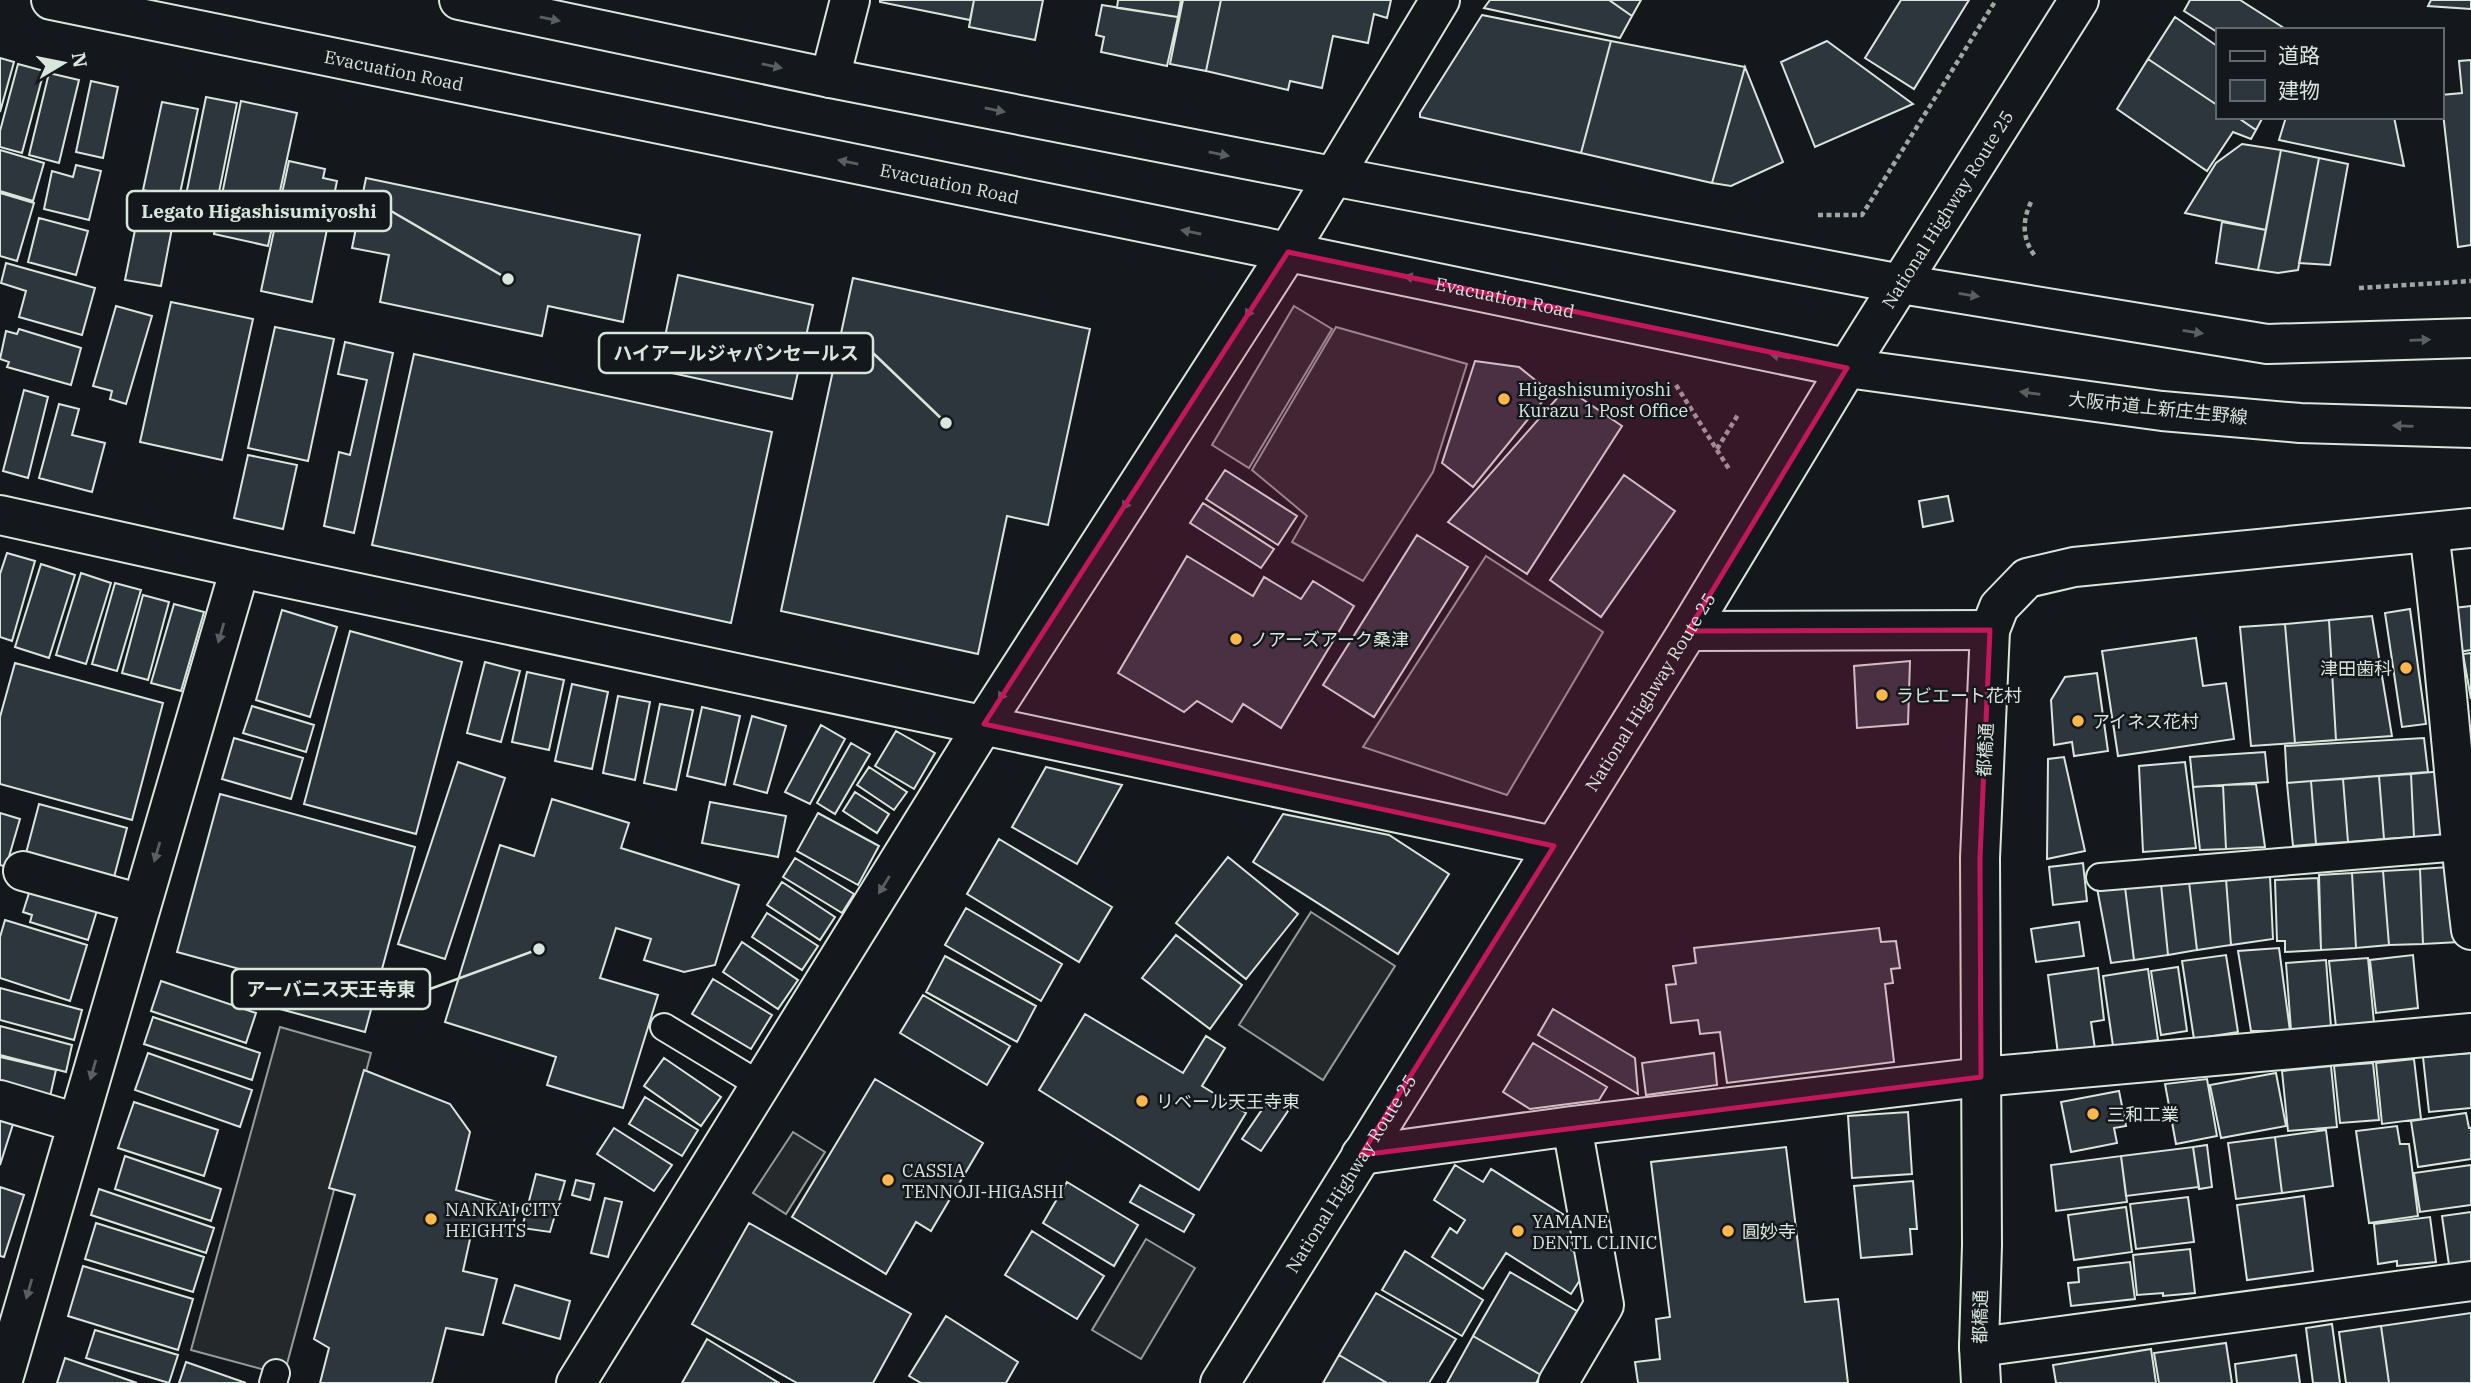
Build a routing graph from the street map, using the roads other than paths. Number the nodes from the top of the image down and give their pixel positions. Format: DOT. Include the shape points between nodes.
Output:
graph roads {
  1 [pos="51,0"];
  2 [pos="459,0"];
  3 [pos="850,0"];
  4 [pos="1440,0"];
  5 [pos="2079,0"];
  6 [pos="830,78"];
  7 [pos="1332,176"];
  8 [pos="1288,252"];
  9 [pos="1901,284"];
  10 [pos="2471,338"];
  11 [pos="1847,368"];
  12 [pos="2471,428"];
  13 [pos="0,514"];
  14 [pos="2471,528"];
  15 [pos="2429,533"];
  16 [pos="240,568"];
  17 [pos="1990,630"];
  18 [pos="1688,631"];
  19 [pos="984,724"];
  20 [pos="2463,769"];
  21 [pos="1553,846"];
  22 [pos="2460,847"];
  23 [pos="23,871"];
  24 [pos="2100,877"];
  25 [pos="141,904"];
  26 [pos="2471,930"];
  27 [pos="664,1027"];
  28 [pos="2471,1033"];
  29 [pos="1981,1077"];
  30 [pos="760,1086"];
  31 [pos="0,1100"];
  32 [pos="77,1123"];
  33 [pos="1572,1126"];
  34 [pos="1361,1155"];
  35 [pos="2471,1281"];
  36 [pos="1980,1365"];
  37 [pos="2,1383"];
  38 [pos="576,1383"];
  39 [pos="1220,1383"];
  40 [pos="1558,1383"];
  8 -- 1 [label="main road, Evacuation Road, one-way"];
  2 -- 6 [label="main road, one-way"];
  3 -- 6 [label="main road"];
  4 -- 7 [label="main road"];
  5 -- 9 [label="main road, National Highway Route 25"];
  6 -- 7 [label="main road, one-way"];
  7 -- 8 [label="main road"];
  7 -- 9 [label="main road"];
  11 -- 8 [label="main road, Evacuation Road, one-way"];
  8 -- 19 [label="main road, one-way"];
  9 -- 10 [label="main road, one-way" via="2267,344"];
  9 -- 11 [label="main road, National Highway Route 25"];
  12 -- 11 [label="main road, 大阪市道上新庄生野線, one-way" via="2300,423 2162,411"];
  11 -- 18 [label="main road, National Highway Route 25"];
  13 -- 16 [label="main road"];
  14 -- 15 [label="main road, 都橋通"];
  15 -- 17 [label="main road, 都橋通" via="2074,567 2027,578 1999,607"];
  15 -- 20 [label="main road"];
  16 -- 19 [label="main road"];
  16 -- 25 [label="main road, one-way"];
  17 -- 18 [label="main road"];
  17 -- 29 [label="main road, 都橋通" via="1980,858"];
  18 -- 21 [label="main road, National Highway Route 25"];
  19 -- 21 [label="main road"];
  19 -- 30 [label="main road, one-way"];
  20 -- 22 [label="main road"];
  21 -- 34 [label="main road, National Highway Route 25"];
  22 -- 24 [label="lane"];
  22 -- 26 [label="main road"];
  23 -- 25 [label="main road"];
  25 -- 32 [label="main road, one-way"];
  27 -- 30 [label="lane"];
  28 -- 29 [label="main road"];
  29 -- 33 [label="main road"];
  29 -- 36 [label="main road, 都橋通"];
  30 -- 38 [label="main road"];
  31 -- 32 [label="main road"];
  32 -- 37 [label="main road, one-way"];
  33 -- 34 [label="main road"];
  33 -- 40 [label="main road" via="1604,1305"];
  34 -- 39 [label="main road, National Highway Route 25"];
  35 -- 36 [label="main road"];
}
